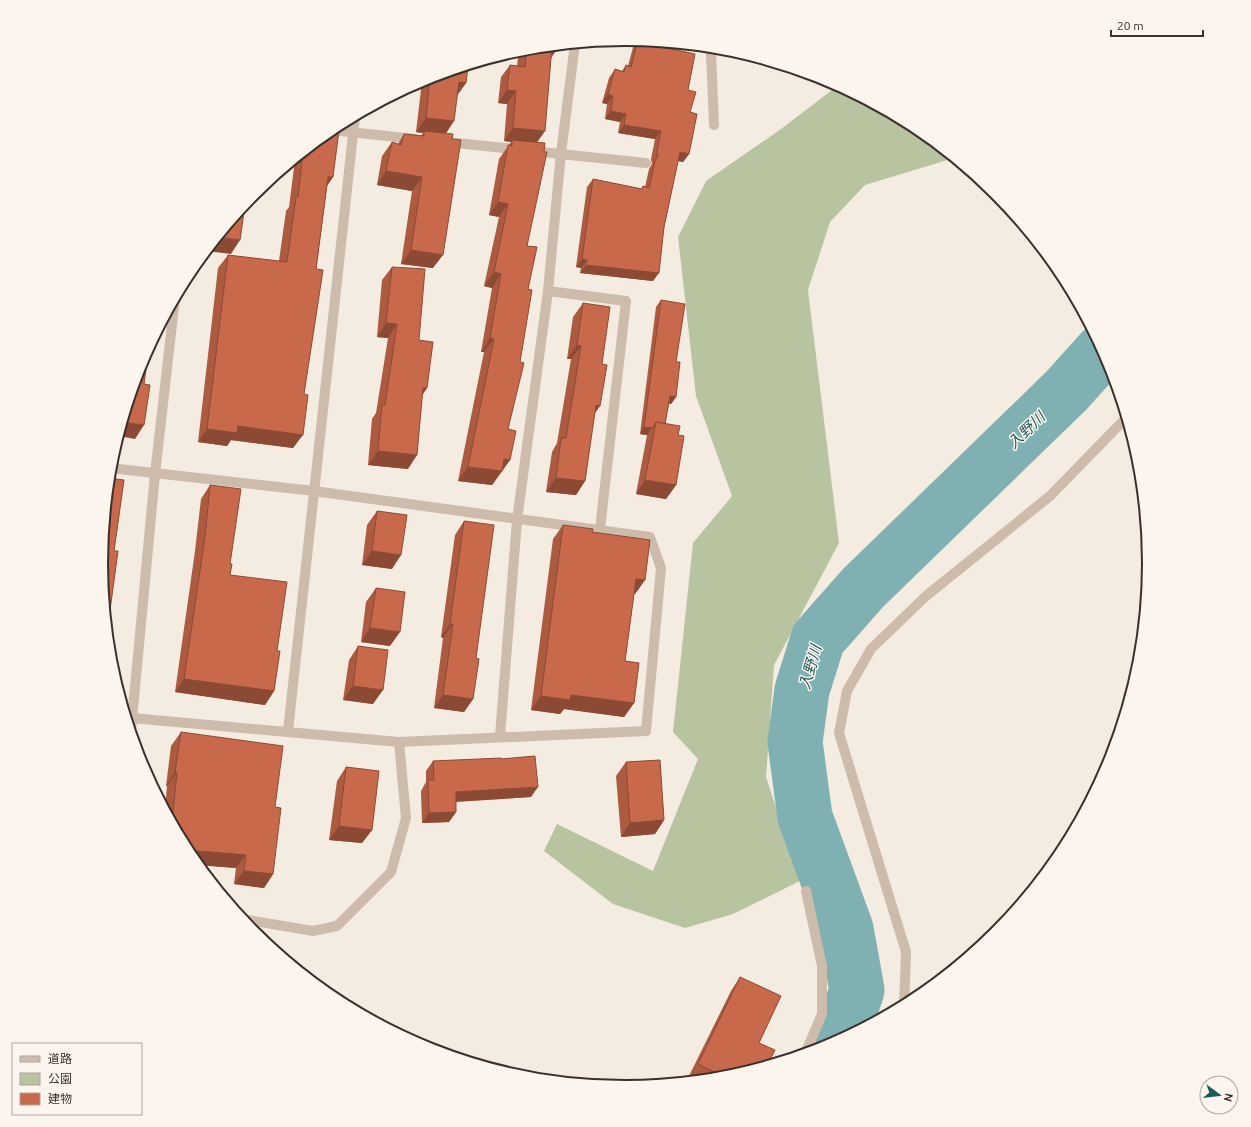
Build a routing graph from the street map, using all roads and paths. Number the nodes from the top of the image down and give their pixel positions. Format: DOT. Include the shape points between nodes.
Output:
graph roads {
  1 [pos="574,49"];
  2 [pos="710,53"];
  3 [pos="354,123"];
  4 [pos="714,124"];
  5 [pos="341,131"];
  6 [pos="353,133"];
  7 [pos="423,140"];
  8 [pos="438,141"];
  9 [pos="562,153"];
  10 [pos="646,163"];
  11 [pos="548,291"];
  12 [pos="170,319"];
  13 [pos="1123,421"];
  14 [pos="117,469"];
  15 [pos="155,474"];
  16 [pos="314,491"];
  17 [pos="517,520"];
  18 [pos="600,529"];
  19 [pos="132,718"];
  20 [pos="288,731"];
  21 [pos="500,736"];
  22 [pos="400,742"];
  23 [pos="806,891"];
  24 [pos="252,921"];
  25 [pos="904,999"];
  26 [pos="807,1048"];
  1 -- 9 [label="street"];
  2 -- 4 [label="street"];
  3 -- 6 [label="street"];
  5 -- 6 [label="street"];
  6 -- 7 [label="street"];
  6 -- 16 [label="street"];
  8 -- 9 [label="street"];
  9 -- 10 [label="street"];
  9 -- 11 [label="street"];
  11 -- 17 [label="street"];
  11 -- 18 [label="street" via="626,301"];
  12 -- 15 [label="street"];
  13 -- 25 [label="street" via="1050,496 926,596 871,649 847,691 839,733 906,952"];
  14 -- 15 [label="street"];
  15 -- 16 [label="street"];
  15 -- 19 [label="street"];
  16 -- 17 [label="street"];
  16 -- 20 [label="street"];
  17 -- 18 [label="street"];
  17 -- 21 [label="street"];
  18 -- 21 [label="street" via="650,537 661,568 646,731"];
  19 -- 20 [label="street"];
  20 -- 22 [label="street"];
  21 -- 22 [label="street"];
  22 -- 24 [label="street" via="406,818 391,872 337,926 313,931"];
  23 -- 26 [label="street" via="822,966 822,1014"];
}
